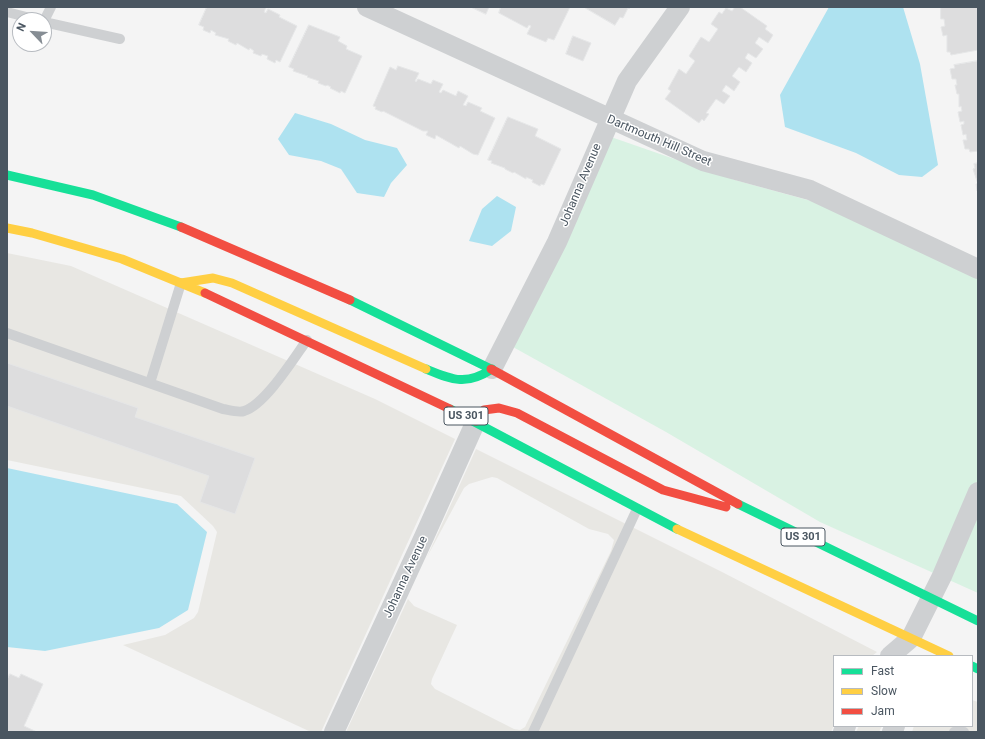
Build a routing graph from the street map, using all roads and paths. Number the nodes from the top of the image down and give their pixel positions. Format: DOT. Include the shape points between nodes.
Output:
graph roads {
  1 [pos="367,7"];
  2 [pos="680,7"];
  3 [pos="52,23"];
  4 [pos="120,39"];
  5 [pos="609,120"];
  6 [pos="7,175"];
  7 [pos="7,228"];
  8 [pos="978,269"];
  9 [pos="181,283"];
  10 [pos="7,333"];
  11 [pos="307,340"];
  12 [pos="492,370"];
  13 [pos="150,383"];
  14 [pos="476,421"];
  15 [pos="978,492"];
  16 [pos="637,509"];
  17 [pos="764,518"];
  18 [pos="930,598"];
  19 [pos="978,621"];
  20 [pos="911,647"];
  21 [pos="892,655"];
  22 [pos="945,655"];
  23 [pos="334,732"];
  24 [pos="533,732"];
  25 [pos="954,732"];
  26 [pos="964,732"];
  1 -- 5 [label="street, Dartmouth Hill Street"];
  2 -- 5 [label="street, Johanna Avenue" via="627,81"];
  3 -- 4 [label="lane"];
  5 -- 8 [label="street, Dartmouth Hill Street" via="702,161 810,190"];
  5 -- 12 [label="street, Johanna Avenue" via="557,242"];
  6 -- 12 [label="main road, US 301" via="93,195 200,234 344,297"];
  7 -- 9 [label="main road, US 301" via="122,259"];
  9 -- 11 [label="main road, US 301"];
  9 -- 12 [label="main road" via="213,278 232,283 448,378 475,380"];
  9 -- 13 [label="lane"];
  10 -- 13 [label="lane"];
  11 -- 13 [label="lane" via="277,382 255,405 244,412 223,409"];
  11 -- 14 [label="main road, US 301"];
  12 -- 17 [label="main road, US 301"];
  14 -- 16 [label="main road, US 301"];
  14 -- 17 [label="main road" via="484,410 499,408 517,413 663,490"];
  14 -- 23 [label="street, Johanna Avenue"];
  15 -- 18 [label="street"];
  16 -- 20 [label="main road, US 301"];
  16 -- 24 [label="lane"];
  17 -- 18 [label="main road, US 301"];
  18 -- 19 [label="main road, US 301"];
  18 -- 20 [label="street"];
  20 -- 21 [label="street"];
  20 -- 22 [label="main road, US 301"];
  25 -- 26 [label="lane"];
}
